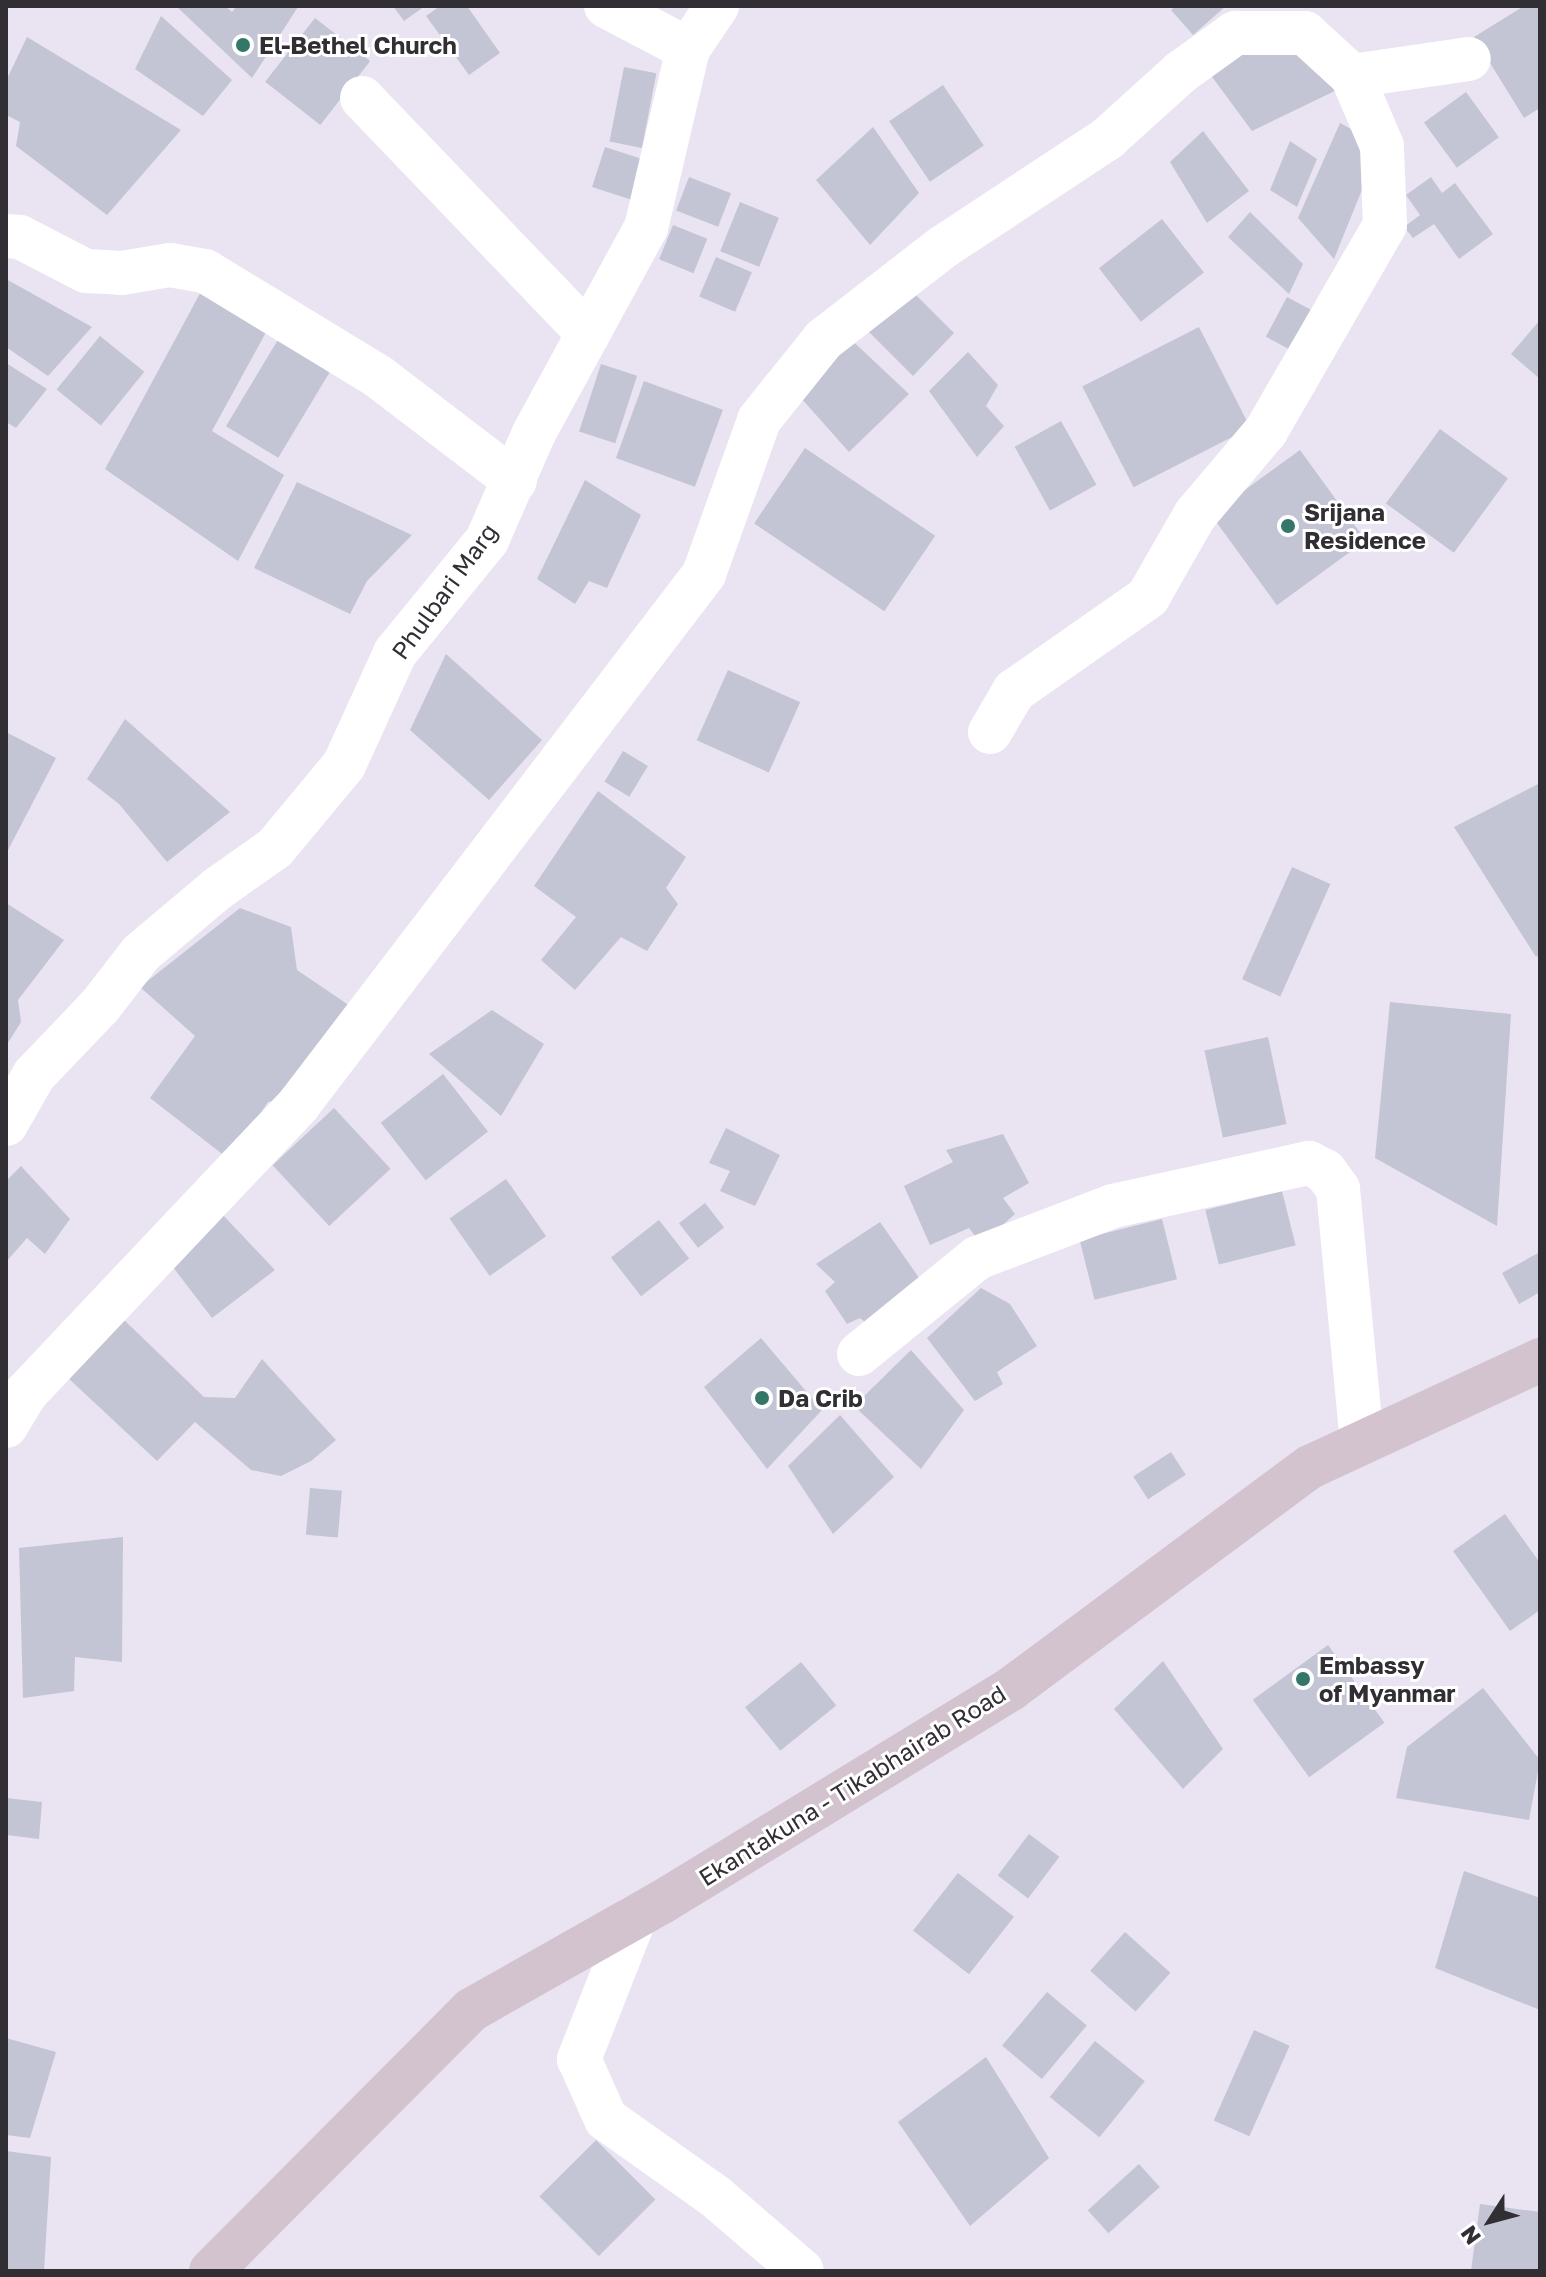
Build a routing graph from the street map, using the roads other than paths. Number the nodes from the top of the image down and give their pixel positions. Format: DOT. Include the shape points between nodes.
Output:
graph roads {
  1 [pos="606,6"];
  2 [pos="717,6"];
  3 [pos="688,49"];
  4 [pos="1469,59"];
  5 [pos="1352,76"];
  6 [pos="362,98"];
  7 [pos="6,236"];
  8 [pos="588,334"];
  9 [pos="515,481"];
  10 [pos="990,732"];
  11 [pos="6,1124"];
  12 [pos="859,1354"];
  13 [pos="1540,1360"];
  14 [pos="6,1426"];
  15 [pos="1362,1442"];
  16 [pos="635,1917"];
  17 [pos="211,2271"];
  18 [pos="802,2271"];
  1 -- 3 [label="street"];
  2 -- 3 [label="street, Phulbari Marg"];
  3 -- 8 [label="street, Phulbari Marg" via="646,228"];
  4 -- 5 [label="street"];
  5 -- 10 [label="street" via="1382,146 1385,225 1266,431 1195,515 1148,597 1014,691"];
  5 -- 14 [label="street" via="1305,33 1235,33 1181,72 1108,138 943,247 823,340 759,420 704,574 299,1104 26,1393"];
  6 -- 8 [label="street"];
  7 -- 9 [label="street" via="20,237 86,271 122,273 170,265 205,271 379,377"];
  8 -- 9 [label="street, Phulbari Marg"];
  9 -- 11 [label="street, Phulbari Marg" via="487,540 395,653 344,765 275,848 141,953 100,1006 34,1075"];
  12 -- 15 [label="street" via="977,1258 1113,1206 1309,1163 1325,1171 1338,1189"];
  13 -- 15 [label="main road, Ekantakuna - Tikabhairab Road"];
  15 -- 16 [label="main road, Ekantakuna - Tikabhairab Road" via="1310,1467 1012,1688"];
  16 -- 17 [label="main road, Ekantakuna - Tikabhairab Road" via="471,2010"];
  16 -- 18 [label="street" via="579,2059 606,2119 716,2197"];
}
